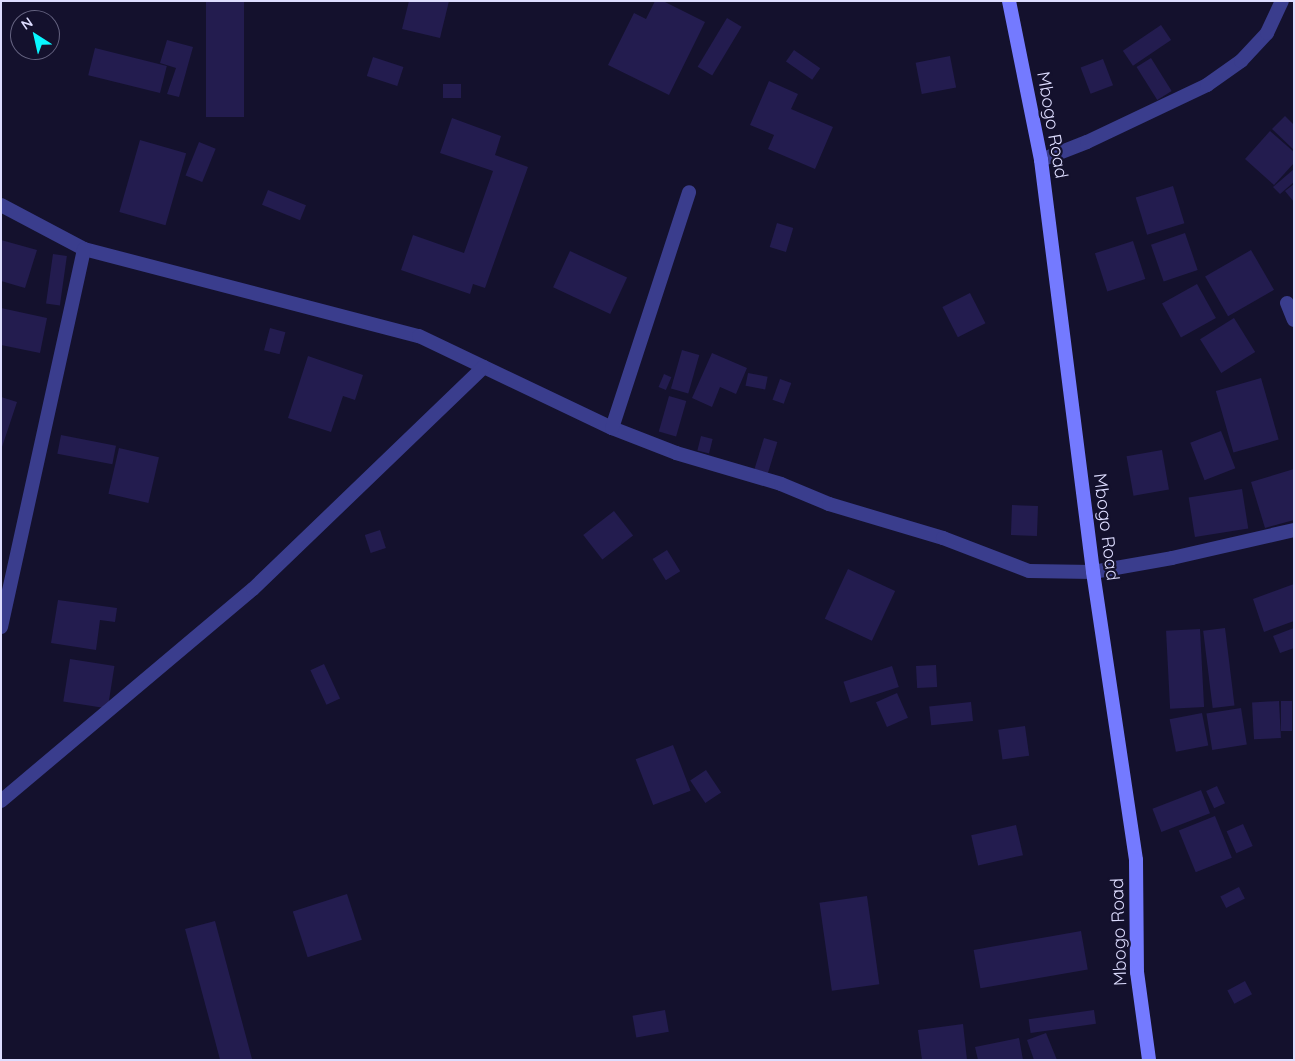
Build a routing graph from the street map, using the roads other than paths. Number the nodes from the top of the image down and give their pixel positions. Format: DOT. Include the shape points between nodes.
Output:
graph roads {
  1 [pos="1009,1"];
  2 [pos="1282,1"];
  3 [pos="1041,160"];
  4 [pos="688,192"];
  5 [pos="1,205"];
  6 [pos="84,249"];
  7 [pos="1287,303"];
  8 [pos="1294,320"];
  9 [pos="484,367"];
  10 [pos="612,428"];
  11 [pos="1294,530"];
  12 [pos="1093,572"];
  13 [pos="1,627"];
  14 [pos="1,801"];
  15 [pos="1149,1060"];
  1 -- 3 [label="main road, Mbogo Road"];
  2 -- 3 [label="street" via="1267,33 1241,61 1207,84 1087,142"];
  3 -- 12 [label="main road, Mbogo Road"];
  4 -- 10 [label="street"];
  5 -- 6 [label="street"];
  6 -- 9 [label="street" via="419,336"];
  6 -- 13 [label="street"];
  7 -- 8 [label="street"];
  9 -- 10 [label="street"];
  9 -- 14 [label="street" via="253,589"];
  10 -- 12 [label="street" via="676,453 780,484 829,504 943,538 1029,571"];
  11 -- 12 [label="street"];
  12 -- 15 [label="main road, Mbogo Road" via="1136,860 1137,972"];
}
